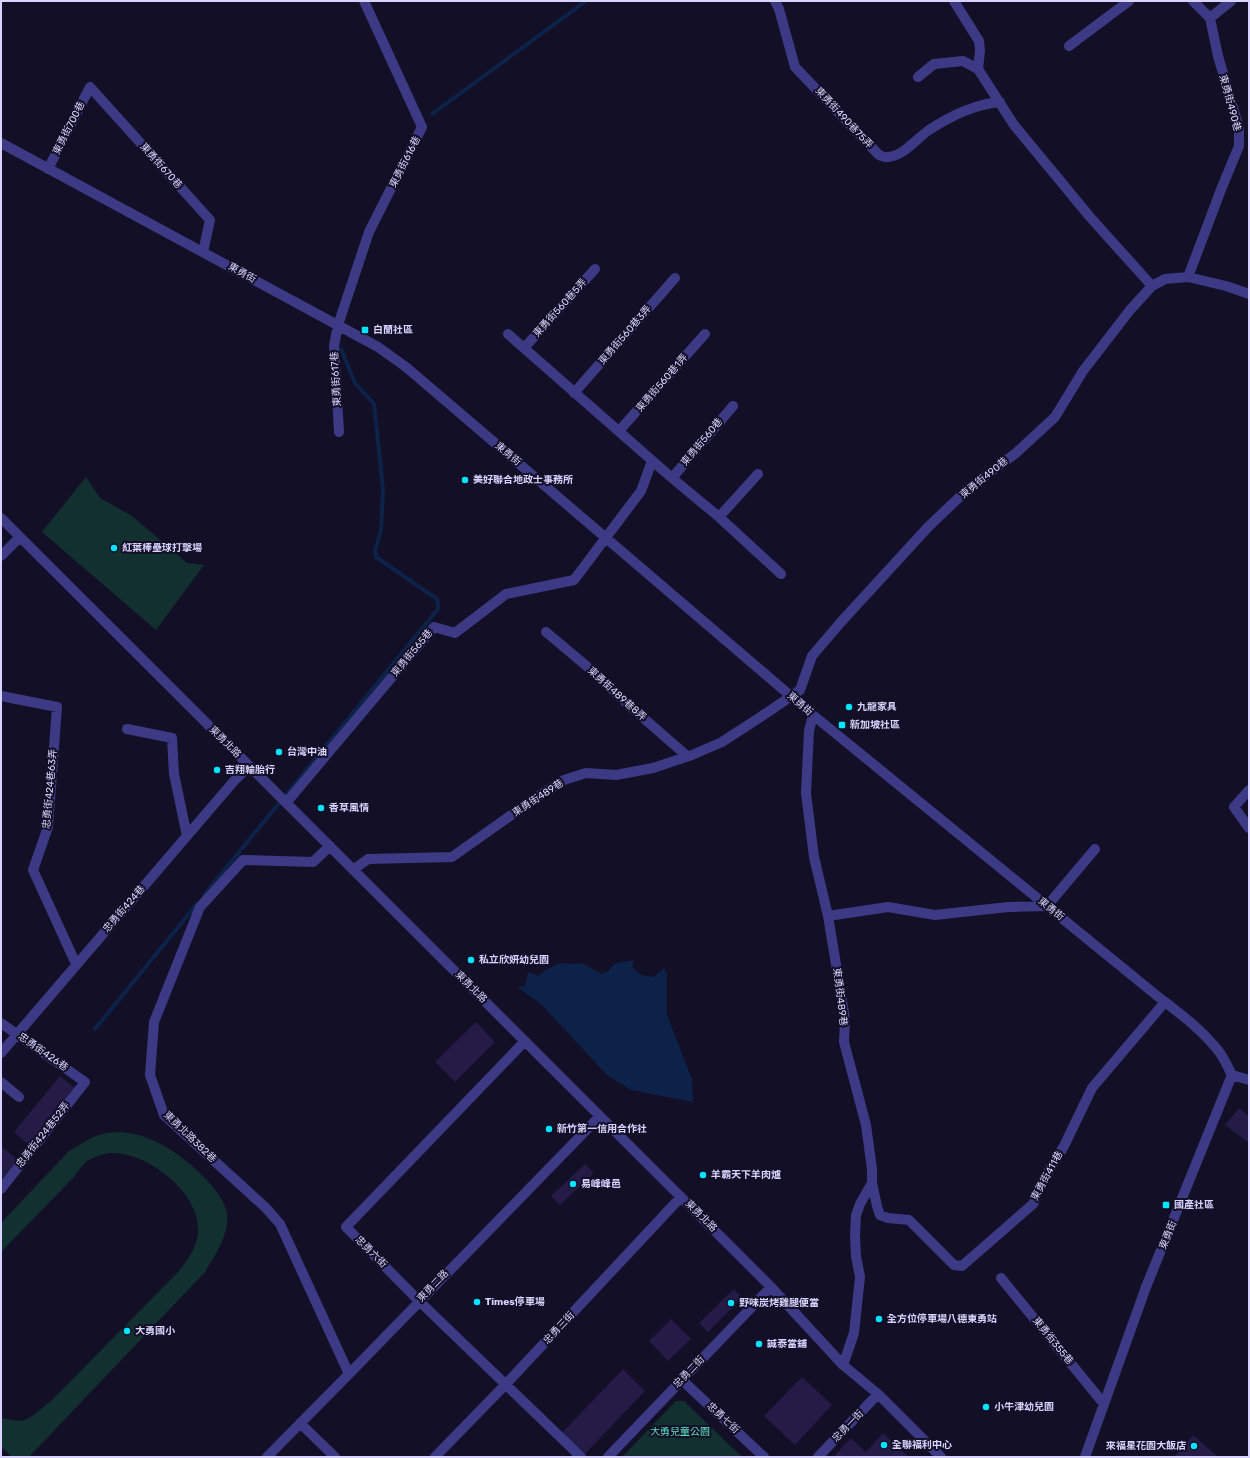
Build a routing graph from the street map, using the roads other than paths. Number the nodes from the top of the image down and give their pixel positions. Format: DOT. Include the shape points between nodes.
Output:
graph roads {
  1 [pos="364,1"];
  2 [pos="775,1"];
  3 [pos="954,1"];
  4 [pos="1129,1"];
  5 [pos="1193,1"];
  6 [pos="1231,1"];
  7 [pos="1210,18"];
  8 [pos="1069,46"];
  9 [pos="978,69"];
  10 [pos="918,77"];
  11 [pos="90,87"];
  12 [pos="1000,102"];
  13 [pos="1,143"];
  14 [pos="48,168"];
  15 [pos="203,252"];
  16 [pos="595,268"];
  17 [pos="1188,277"];
  18 [pos="675,278"];
  19 [pos="1152,286"];
  20 [pos="1249,294"];
  21 [pos="338,326"];
  22 [pos="508,334"];
  23 [pos="705,334"];
  24 [pos="524,348"];
  25 [pos="574,393"];
  26 [pos="733,406"];
  27 [pos="619,431"];
  28 [pos="339,432"];
  29 [pos="652,461"];
  30 [pos="758,474"];
  31 [pos="672,478"];
  32 [pos="1,518"];
  33 [pos="719,518"];
  34 [pos="20,537"];
  35 [pos="607,538"];
  36 [pos="1,556"];
  37 [pos="781,574"];
  38 [pos="546,632"];
  39 [pos="791,695"];
  40 [pos="1,696"];
  41 [pos="813,715"];
  42 [pos="127,729"];
  43 [pos="687,756"];
  44 [pos="249,766"];
  45 [pos="1249,790"];
  46 [pos="286,803"];
  47 [pos="1249,828"];
  48 [pos="187,836"];
  49 [pos="330,846"];
  50 [pos="1095,849"];
  51 [pos="354,870"];
  52 [pos="1047,906"];
  53 [pos="828,916"];
  54 [pos="76,964"];
  55 [pos="1165,1002"];
  56 [pos="1,1023"];
  57 [pos="17,1034"];
  58 [pos="524,1041"];
  59 [pos="1,1053"];
  60 [pos="1249,1074"];
  61 [pos="1232,1075"];
  62 [pos="1249,1080"];
  63 [pos="1,1082"];
  64 [pos="86,1082"];
  65 [pos="19,1097"];
  66 [pos="600,1116"];
  67 [pos="872,1183"];
  68 [pos="1,1189"];
  69 [pos="681,1197"];
  70 [pos="1001,1278"];
  71 [pos="771,1287"];
  72 [pos="419,1301"];
  73 [pos="843,1365"];
  74 [pos="349,1374"];
  75 [pos="682,1380"];
  76 [pos="506,1384"];
  77 [pos="878,1394"];
  78 [pos="1104,1404"];
  79 [pos="300,1423"];
  80 [pos="267,1457"];
  81 [pos="334,1457"];
  82 [pos="435,1457"];
  83 [pos="581,1457"];
  84 [pos="608,1457"];
  85 [pos="764,1457"];
  86 [pos="818,1457"];
  87 [pos="941,1457"];
  88 [pos="1085,1457"];
  1 -- 21 [label="street, 東勇街616巷" via="422,127 369,232"];
  2 -- 12 [label="street, 東勇街490巷75弄" via="795,67 879,155 887,158 903,151 928,131 957,115 989,103"];
  3 -- 9 [label="street" via="979,41"];
  4 -- 8 [label="street"];
  5 -- 7 [label="street"];
  6 -- 7 [label="street"];
  7 -- 17 [label="street, 東勇街490巷" via="1239,128 1240,146"];
  9 -- 10 [label="street" via="963,61 934,64"];
  9 -- 12 [label="street"];
  11 -- 14 [label="street, 東勇街700巷"];
  11 -- 15 [label="street, 東勇街670巷" via="210,220"];
  12 -- 19 [label="street" via="1014,125 1090,217"];
  13 -- 14 [label="street, 東勇街"];
  14 -- 15 [label="street, 東勇街"];
  15 -- 21 [label="street, 東勇街"];
  16 -- 24 [label="street, 東勇街560巷5弄"];
  17 -- 19 [label="street, 東勇街490巷" via="1165,279"];
  17 -- 20 [label="street, 東勇街490巷"];
  18 -- 25 [label="street, 東勇街560巷3弄"];
  19 -- 39 [label="street, 東勇街490巷" via="1083,371 1055,417 1016,453 969,488 929,526 812,656 800,690"];
  21 -- 28 [label="street, 東勇街617巷" via="334,346"];
  21 -- 35 [label="street, 東勇街" via="378,347 406,367"];
  22 -- 24 [label="street"];
  23 -- 27 [label="street, 東勇街560巷1弄"];
  24 -- 25 [label="street"];
  25 -- 27 [label="street"];
  26 -- 31 [label="street, 東勇街560巷"];
  27 -- 29 [label="street"];
  29 -- 31 [label="street"];
  29 -- 35 [label="street" via="641,491"];
  30 -- 33 [label="street"];
  31 -- 33 [label="street"];
  32 -- 34 [label="street, 東勇北路"];
  33 -- 37 [label="street"];
  34 -- 36 [label="street"];
  34 -- 44 [label="street, 東勇北路"];
  35 -- 39 [label="street, 東勇街"];
  35 -- 46 [label="street, 東勇街565巷" via="574,580 506,594 455,633 434,627"];
  38 -- 43 [label="street, 東勇街489巷8弄"];
  39 -- 41 [label="street, 東勇街"];
  39 -- 43 [label="street, 東勇街489巷" via="722,742"];
  40 -- 54 [label="street, 忠勇街424巷63弄" via="57,707 48,827 33,870"];
  41 -- 52 [label="street, 東勇街"];
  41 -- 53 [label="street, 東勇街489巷" via="808,731 806,793 814,856"];
  42 -- 48 [label="street" via="172,738 174,774"];
  43 -- 51 [label="street, 東勇街489巷" via="653,768 616,775 586,773 564,780 452,857 368,859"];
  44 -- 46 [label="street, 東勇北路"];
  44 -- 48 [label="street, 忠勇街424巷"];
  45 -- 47 [label="street" via="1234,807"];
  46 -- 49 [label="street, 東勇北路"];
  48 -- 54 [label="street, 忠勇街424巷"];
  49 -- 51 [label="street, 東勇北路"];
  49 -- 74 [label="street, 東勇北路382巷" via="313,862 243,860 200,907 154,1022 150,1075 164,1115 266,1208 280,1224"];
  50 -- 52 [label="street"];
  51 -- 58 [label="street, 東勇北路"];
  52 -- 53 [label="street" via="1008,907 935,916 888,907"];
  52 -- 55 [label="street, 東勇街"];
  53 -- 67 [label="street, 東勇街489巷" via="845,1019 844,1042 866,1125"];
  54 -- 57 [label="street, 忠勇街424巷"];
  55 -- 61 [label="street, 東勇街" via="1192,1022 1214,1045"];
  55 -- 67 [label="street, 東勇街411巷" via="1092,1088 1033,1204 962,1266 954,1265 909,1220 888,1218 880,1214"];
  56 -- 57 [label="street, 忠勇街426巷"];
  57 -- 59 [label="street, 忠勇街424巷"];
  57 -- 64 [label="street, 忠勇街426巷"];
  58 -- 66 [label="street, 東勇北路"];
  58 -- 72 [label="street, 忠勇六街" via="346,1227"];
  60 -- 61 [label="street"];
  61 -- 62 [label="street"];
  61 -- 78 [label="street, 東勇街" via="1146,1287"];
  63 -- 65 [label="street"];
  64 -- 68 [label="street, 忠勇街424巷52弄"];
  66 -- 69 [label="street, 東勇北路"];
  66 -- 72 [label="street, 東勇二路"];
  67 -- 73 [label="street" via="856,1215 856,1256 860,1277 854,1334"];
  69 -- 71 [label="street, 東勇北路"];
  69 -- 76 [label="street, 忠勇三街"];
  70 -- 78 [label="street, 東勇街355巷"];
  71 -- 73 [label="street, 東勇北路"];
  71 -- 75 [label="street, 忠勇二街"];
  72 -- 74 [label="street, 東勇二路"];
  72 -- 76 [label="street, 忠勇六街"];
  73 -- 77 [label="street, 東勇北路"];
  74 -- 79 [label="street, 東勇二路"];
  75 -- 84 [label="street, 忠勇二街"];
  75 -- 85 [label="street, 忠勇七街"];
  76 -- 82 [label="street, 忠勇三街"];
  76 -- 83 [label="street, 忠勇六街"];
  77 -- 86 [label="street, 忠勇一街"];
  77 -- 87 [label="street, 東勇北路"];
  78 -- 88 [label="street, 東勇街"];
  79 -- 80 [label="street, 東勇二路"];
  79 -- 81 [label="street"];
}
